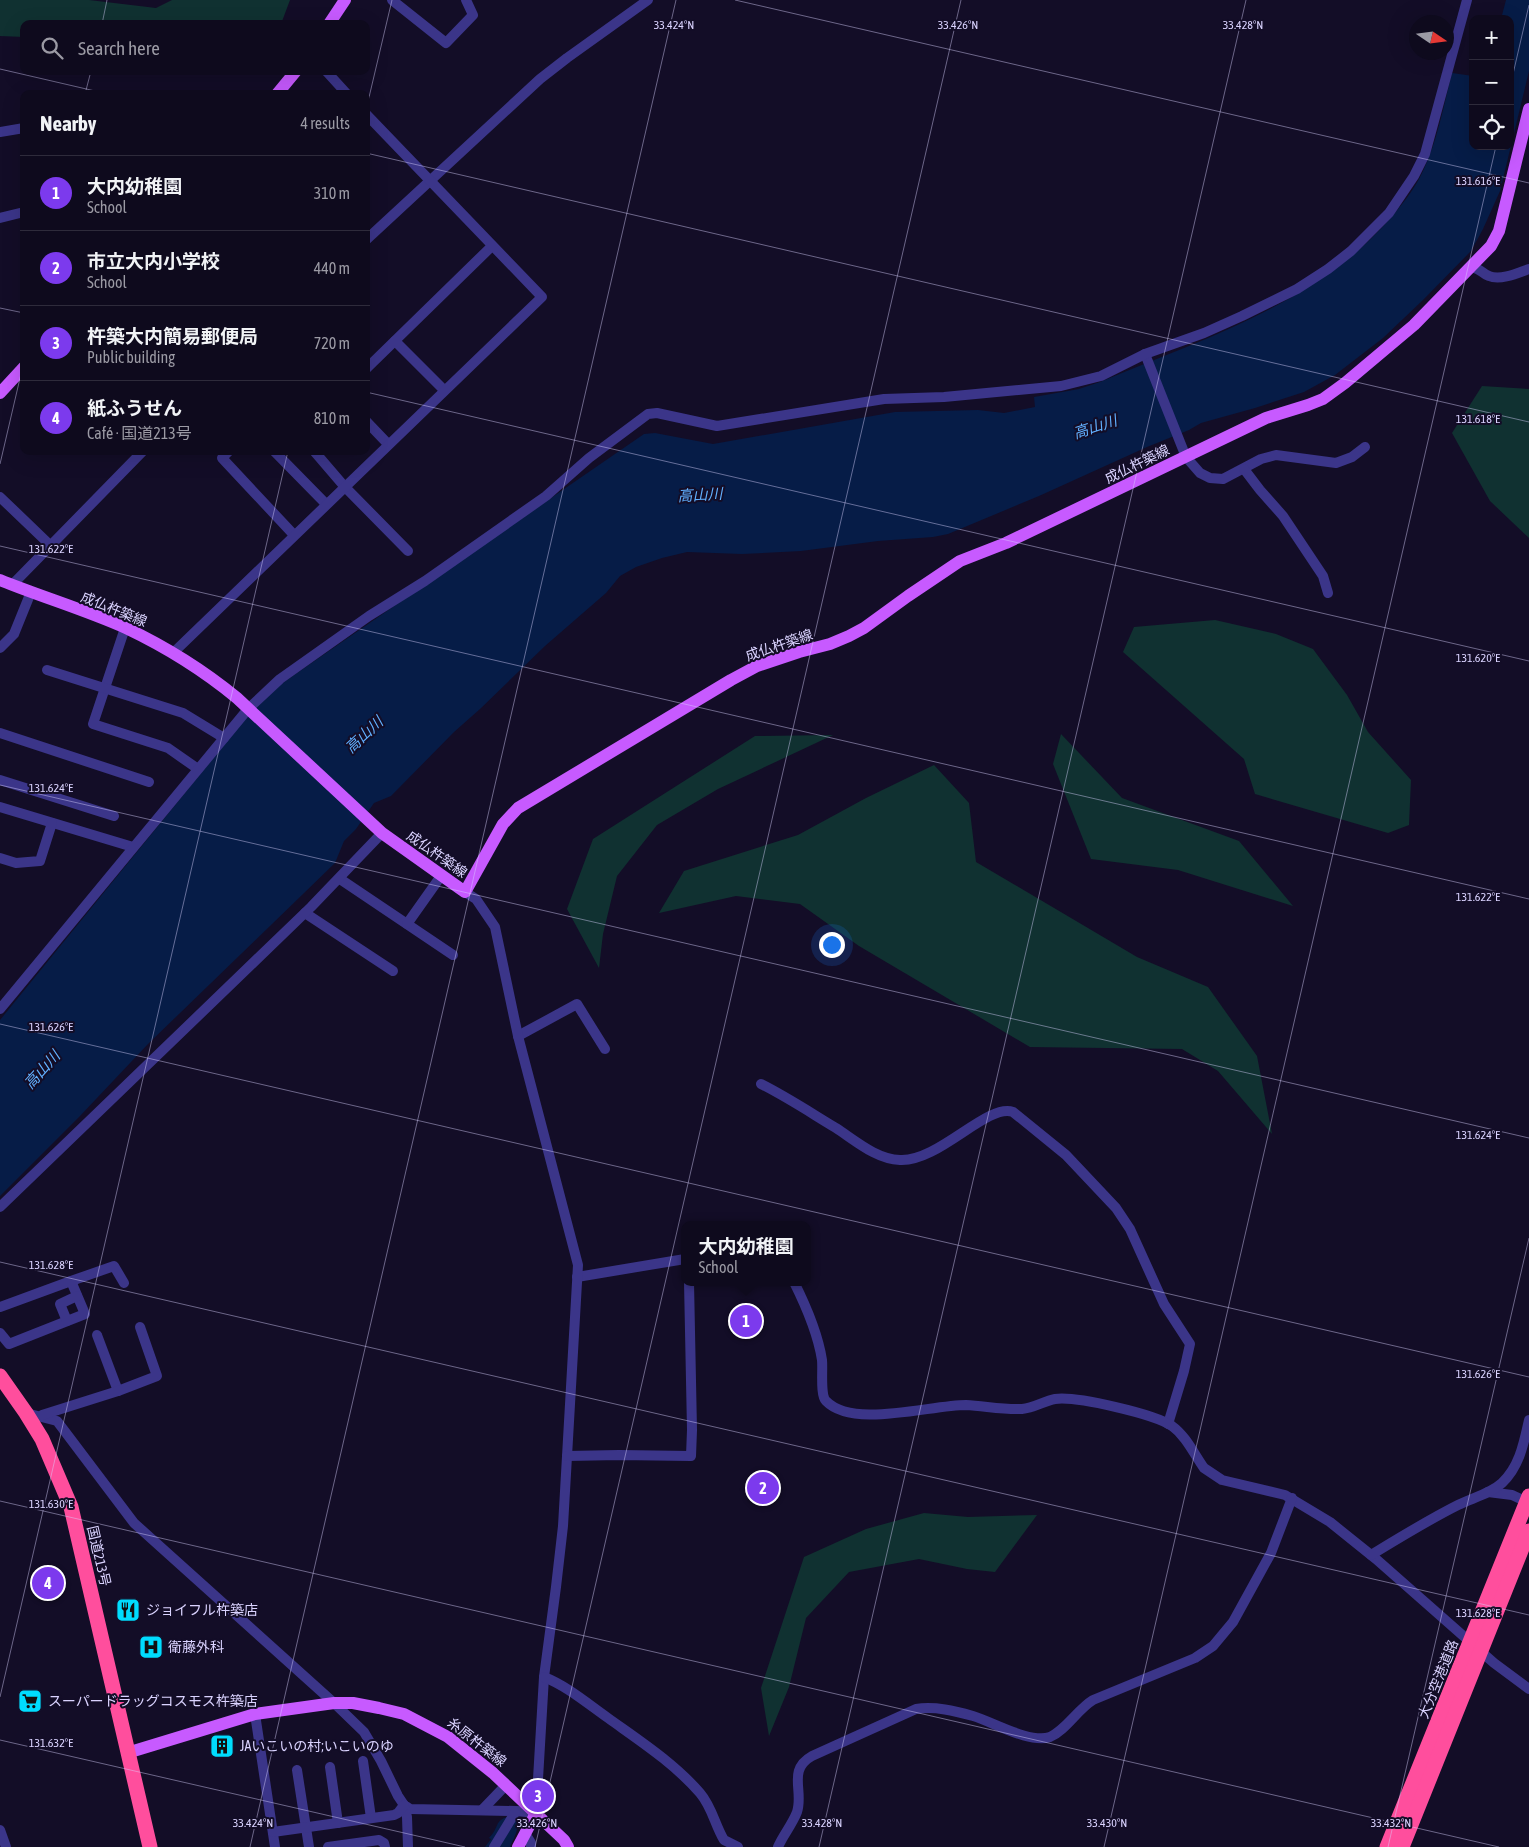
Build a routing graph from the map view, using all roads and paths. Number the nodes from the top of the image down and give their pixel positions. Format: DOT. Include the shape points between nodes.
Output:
graph roads {
  1 [pos="345,0"];
  2 [pos="392,0"];
  3 [pos="466,0"];
  4 [pos="648,0"];
  5 [pos="1467,0"];
  6 [pos="332,20"];
  7 [pos="293,75"];
  8 [pos="330,75"];
  9 [pos="280,90"];
  10 [pos="343,90"];
  11 [pos="1529,109"];
  12 [pos="370,118"];
  13 [pos="20,129"];
  14 [pos="0,132"];
  15 [pos="429,180"];
  16 [pos="20,213"];
  17 [pos="0,218"];
  18 [pos="370,236"];
  19 [pos="492,246"];
  20 [pos="1471,267"];
  21 [pos="1529,269"];
  22 [pos="394,341"];
  23 [pos="1145,354"];
  24 [pos="370,365"];
  25 [pos="20,372"];
  26 [pos="444,390"];
  27 [pos="0,393"];
  28 [pos="370,425"];
  29 [pos="388,444"];
  30 [pos="1365,447"];
  31 [pos="139,455"];
  32 [pos="225,455"];
  33 [pos="281,455"];
  34 [pos="317,455"];
  35 [pos="1186,457"];
  36 [pos="1244,469"];
  37 [pos="344,486"];
  38 [pos="0,497"];
  39 [pos="326,504"];
  40 [pos="294,535"];
  41 [pos="50,545"];
  42 [pos="408,551"];
  43 [pos="6,583"];
  44 [pos="31,592"];
  45 [pos="1328,593"];
  46 [pos="125,628"];
  47 [pos="2,645"];
  48 [pos="173,653"];
  49 [pos="0,655"];
  50 [pos="47,670"];
  51 [pos="104,688"];
  52 [pos="248,709"];
  53 [pos="0,734"];
  54 [pos="224,738"];
  55 [pos="198,770"];
  56 [pos="0,780"];
  57 [pos="149,782"];
  58 [pos="0,807"];
  59 [pos="114,816"];
  60 [pos="52,823"];
  61 [pos="382,834"];
  62 [pos="133,847"];
  63 [pos="0,858"];
  64 [pos="441,876"];
  65 [pos="340,879"];
  66 [pos="465,892"];
  67 [pos="305,914"];
  68 [pos="406,924"];
  69 [pos="453,955"];
  70 [pos="393,972"];
  71 [pos="0,1009"];
  72 [pos="518,1036"];
  73 [pos="605,1049"];
  74 [pos="761,1084"];
  75 [pos="0,1207"];
  76 [pos="681,1260"];
  77 [pos="577,1277"];
  78 [pos="71,1281"];
  79 [pos="124,1283"];
  80 [pos="689,1286"];
  81 [pos="796,1286"];
  82 [pos="77,1296"];
  83 [pos="0,1307"];
  84 [pos="67,1321"];
  85 [pos="140,1328"];
  86 [pos="0,1333"];
  87 [pos="97,1335"];
  88 [pos="0,1376"];
  89 [pos="118,1391"];
  90 [pos="26,1413"];
  91 [pos="1529,1420"];
  92 [pos="1168,1424"];
  93 [pos="567,1456"];
  94 [pos="1488,1492"];
  95 [pos="1529,1496"];
  96 [pos="1292,1498"];
  97 [pos="1529,1502"];
  98 [pos="1529,1531"];
  99 [pos="1371,1555"];
  100 [pos="544,1678"];
  101 [pos="1529,1689"];
  102 [pos="334,1702"];
  103 [pos="255,1714"];
  104 [pos="127,1753"];
  105 [pos="363,1761"];
  106 [pos="330,1767"];
  107 [pos="297,1770"];
  108 [pos="506,1786"];
  109 [pos="404,1805"];
  110 [pos="482,1810"];
  111 [pos="516,1811"];
  112 [pos="536,1813"];
  113 [pos="371,1818"];
  114 [pos="338,1822"];
  115 [pos="305,1827"];
  116 [pos="0,1830"];
  117 [pos="273,1832"];
  118 [pos="526,1835"];
  119 [pos="6,1847"];
  120 [pos="150,1847"];
  121 [pos="275,1847"];
  122 [pos="308,1847"];
  123 [pos="328,1847"];
  124 [pos="385,1847"];
  125 [pos="408,1847"];
  126 [pos="494,1847"];
  127 [pos="518,1847"];
  128 [pos="531,1847"];
  129 [pos="568,1847"];
  130 [pos="738,1847"];
  131 [pos="778,1847"];
  132 [pos="1387,1847"];
  133 [pos="1402,1847"];
  1 -- 6 [label="main road"];
  2 -- 3 [label="street" via="446,43 473,15"];
  4 -- 15 [label="street" via="540,79"];
  5 -- 23 [label="street" via="1425,154 1389,214 1351,251 1297,289 1204,334"];
  7 -- 9 [label="main road"];
  8 -- 10 [label="street"];
  11 -- 20 [label="main road, 成仏杵築線" via="1499,231 1491,246"];
  12 -- 15 [label="street"];
  13 -- 14 [label="street"];
  15 -- 18 [label="street"];
  15 -- 19 [label="street"];
  16 -- 17 [label="street"];
  19 -- 22 [label="street"];
  19 -- 26 [label="street" via="542,297"];
  20 -- 21 [label="street" via="1496,278"];
  20 -- 35 [label="main road, 成仏杵築線" via="1407,331 1322,399 1266,418"];
  22 -- 24 [label="street"];
  22 -- 26 [label="street"];
  23 -- 35 [label="street"];
  23 -- 52 [label="street" via="1101,376 1060,386 884,399 717,426 657,413 648,414 589,458 546,496 369,616 288,674"];
  25 -- 27 [label="main road"];
  26 -- 29 [label="street"];
  28 -- 29 [label="street"];
  29 -- 37 [label="street"];
  30 -- 36 [label="street" via="1336,463 1276,455"];
  31 -- 41 [label="street"];
  32 -- 40 [label="street" via="222,458"];
  33 -- 39 [label="street"];
  34 -- 37 [label="street"];
  35 -- 36 [label="street" via="1200,473 1216,480"];
  35 -- 66 [label="main road, 成仏杵築線" via="1006,543 960,561 849,636 757,666 518,808 503,824"];
  36 -- 45 [label="street" via="1283,516 1323,576"];
  37 -- 39 [label="street"];
  37 -- 42 [label="street"];
  38 -- 41 [label="street"];
  39 -- 40 [label="street"];
  40 -- 48 [label="street"];
  41 -- 43 [label="street"];
  43 -- 44 [label="main road, 成仏杵築線"];
  44 -- 46 [label="main road, 成仏杵築線"];
  44 -- 47 [label="street" via="14,634"];
  46 -- 48 [label="main road, 成仏杵築線"];
  46 -- 51 [label="street"];
  47 -- 49 [label="street"];
  48 -- 52 [label="main road, 成仏杵築線" via="216,680"];
  50 -- 51 [label="street"];
  51 -- 54 [label="street" via="183,712"];
  51 -- 55 [label="street" via="93,724 168,748"];
  52 -- 54 [label="street"];
  52 -- 61 [label="main road, 成仏杵築線"];
  53 -- 57 [label="street"];
  54 -- 55 [label="street"];
  55 -- 62 [label="street"];
  56 -- 59 [label="street"];
  58 -- 60 [label="street"];
  60 -- 62 [label="street"];
  60 -- 63 [label="street" via="40,860 16,863"];
  61 -- 64 [label="main road, 成仏杵築線"];
  61 -- 65 [label="street"];
  62 -- 71 [label="street"];
  64 -- 66 [label="main road, 成仏杵築線"];
  64 -- 68 [label="street"];
  65 -- 67 [label="street"];
  65 -- 68 [label="street"];
  66 -- 72 [label="street" via="476,899 495,927"];
  67 -- 70 [label="street"];
  67 -- 75 [label="street"];
  68 -- 69 [label="street"];
  72 -- 73 [label="street" via="577,1004"];
  72 -- 77 [label="street" via="578,1265"];
  74 -- 92 [label="street" via="875,1154 892,1159 910,1160 933,1152 999,1111 1006,1110 1013,1112 1066,1155 1116,1208 1130,1229 1164,1304 1190,1344"];
  76 -- 77 [label="street"];
  77 -- 93 [label="street"];
  78 -- 79 [label="street" via="114,1266"];
  78 -- 82 [label="street"];
  78 -- 83 [label="street"];
  80 -- 93 [label="street" via="691,1456"];
  81 -- 92 [label="street" via="820,1352 823,1397 846,1412 864,1416 966,1405 1026,1409 1055,1399 1075,1399 1142,1414"];
  82 -- 84 [label="street" via="60,1304"];
  82 -- 84 [label="street" via="85,1314"];
  84 -- 86 [label="street" via="9,1344"];
  85 -- 89 [label="street" via="157,1376"];
  87 -- 89 [label="street"];
  88 -- 90 [label="highway, 国道213号"];
  89 -- 90 [label="street" via="44,1415"];
  90 -- 102 [label="street" via="57,1421 134,1523"];
  90 -- 104 [label="highway, 国道213号" via="56,1469 71,1507"];
  91 -- 94 [label="street" via="1518,1459 1502,1483"];
  92 -- 96 [label="street" via="1181,1434 1208,1472 1222,1480"];
  93 -- 100 [label="street" via="556,1587"];
  94 -- 97 [label="street"];
  94 -- 99 [label="street" via="1458,1505"];
  95 -- 132 [label="highway, 大分空港道路"];
  96 -- 99 [label="street" via="1330,1522"];
  96 -- 131 [label="street" via="1271,1553 1241,1610 1224,1634 1207,1650 1195,1658 1093,1700 1049,1737 1035,1738 974,1716 926,1707 812,1756 799,1768 797,1811"];
  98 -- 133 [label="highway"];
  99 -- 101 [label="street" via="1494,1663"];
  100 -- 112 [label="street"];
  100 -- 130 [label="street" via="558,1684 662,1757 700,1794 724,1840"];
  102 -- 103 [label="main road, 糸原杵築線"];
  102 -- 108 [label="main road, 糸原杵築線" via="379,1708 426,1724 465,1748"];
  102 -- 109 [label="street" via="364,1732"];
  103 -- 104 [label="main road, 糸原杵築線"];
  103 -- 117 [label="street"];
  104 -- 120 [label="highway, 国道213号"];
  105 -- 113 [label="street"];
  106 -- 114 [label="street"];
  107 -- 115 [label="street"];
  108 -- 110 [label="street"];
  108 -- 112 [label="main road, 糸原杵築線"];
  109 -- 110 [label="street" via="410,1809"];
  109 -- 113 [label="street" via="398,1813"];
  109 -- 125 [label="street"];
  110 -- 111 [label="street"];
  111 -- 112 [label="street"];
  111 -- 126 [label="street"];
  112 -- 118 [label="main road"];
  112 -- 129 [label="main road, 糸原杵築線"];
  113 -- 114 [label="street"];
  114 -- 115 [label="street"];
  115 -- 117 [label="street"];
  115 -- 122 [label="street"];
  116 -- 119 [label="street"];
  117 -- 121 [label="street"];
  118 -- 127 [label="main road"];
  118 -- 128 [label="street"];
  123 -- 124 [label="street" via="379,1840"];
}
